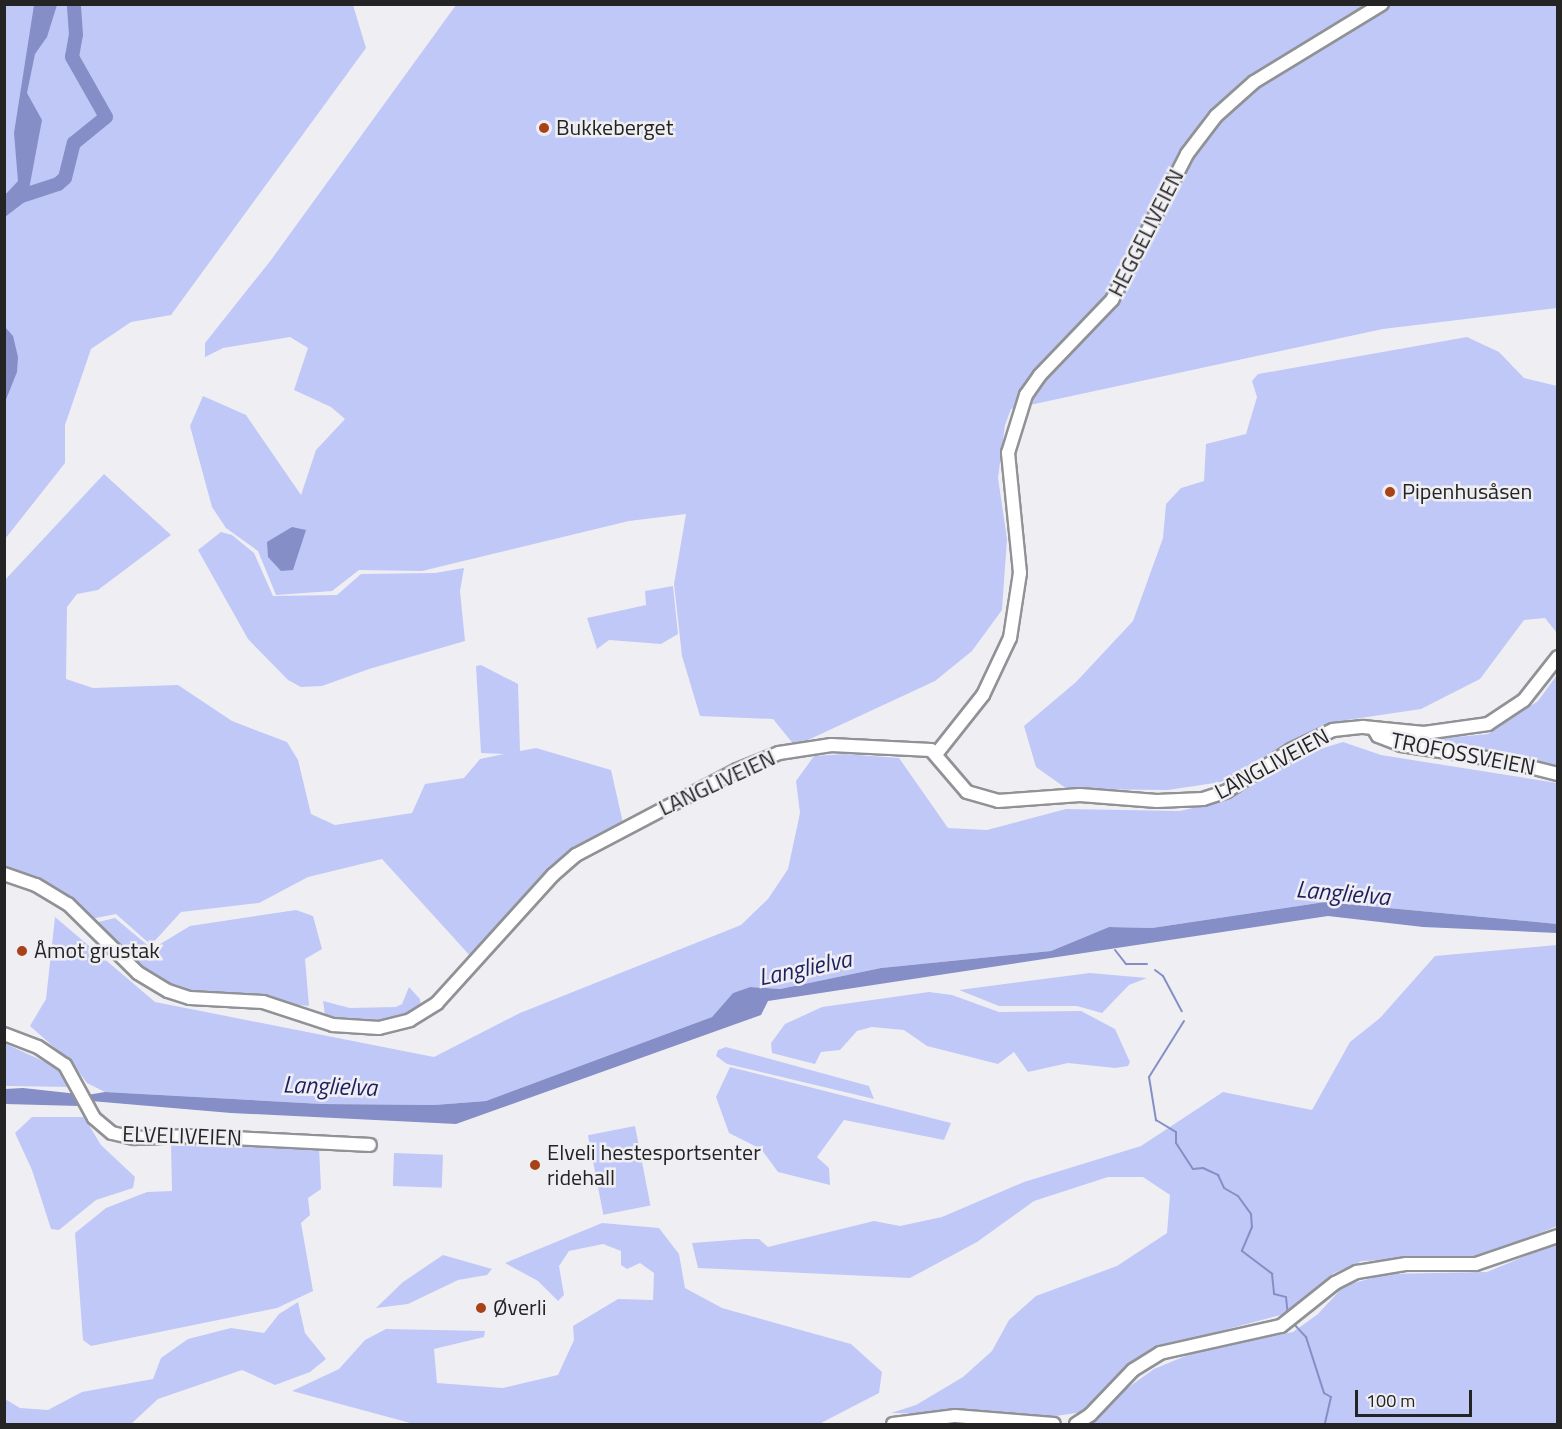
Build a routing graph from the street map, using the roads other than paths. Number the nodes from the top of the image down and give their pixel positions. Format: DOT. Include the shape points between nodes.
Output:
graph roads {
  1 [pos="1382,4"];
  2 [pos="1557,657"];
  3 [pos="1373,728"];
  4 [pos="937,753"];
  5 [pos="1557,774"];
  6 [pos="4,874"];
  7 [pos="4,1034"];
  8 [pos="370,1145"];
  9 [pos="1557,1236"];
  10 [pos="893,1425"];
  11 [pos="1054,1425"];
  12 [pos="1076,1425"];
  1 -- 4 [label="street, HEGGELIVEIEN" via="1254,82 1216,116 1187,154 1107,307 1052,361 1026,394 1008,453 1020,573 1010,638 983,695"];
  2 -- 3 [label="street, LANGLIVEIEN" via="1524,700 1488,724 1424,733"];
  3 -- 4 [label="street, LANGLIVEIEN" via="1353,727 1324,734 1227,791 1183,801 1080,795 1014,801 981,799 963,789"];
  3 -- 5 [label="street, TROFOSSVEIEN" via="1378,736 1401,745 1506,760"];
  4 -- 6 [label="street, LANGLIVEIEN" via="883,745 806,747 737,770 576,855 553,875 437,1003 410,1020 379,1028 333,1025 263,1002 190,998 168,991 138,973 68,904 36,885"];
  7 -- 8 [label="street, ELVELIVEIEN" via="59,1059 105,1129 134,1138 204,1137"];
  9 -- 12 [label="street" via="1476,1264 1448,1267 1406,1263 1357,1272 1335,1283 1281,1326 1160,1353 1132,1370"];
  10 -- 11 [label="street" via="956,1416"];
}
